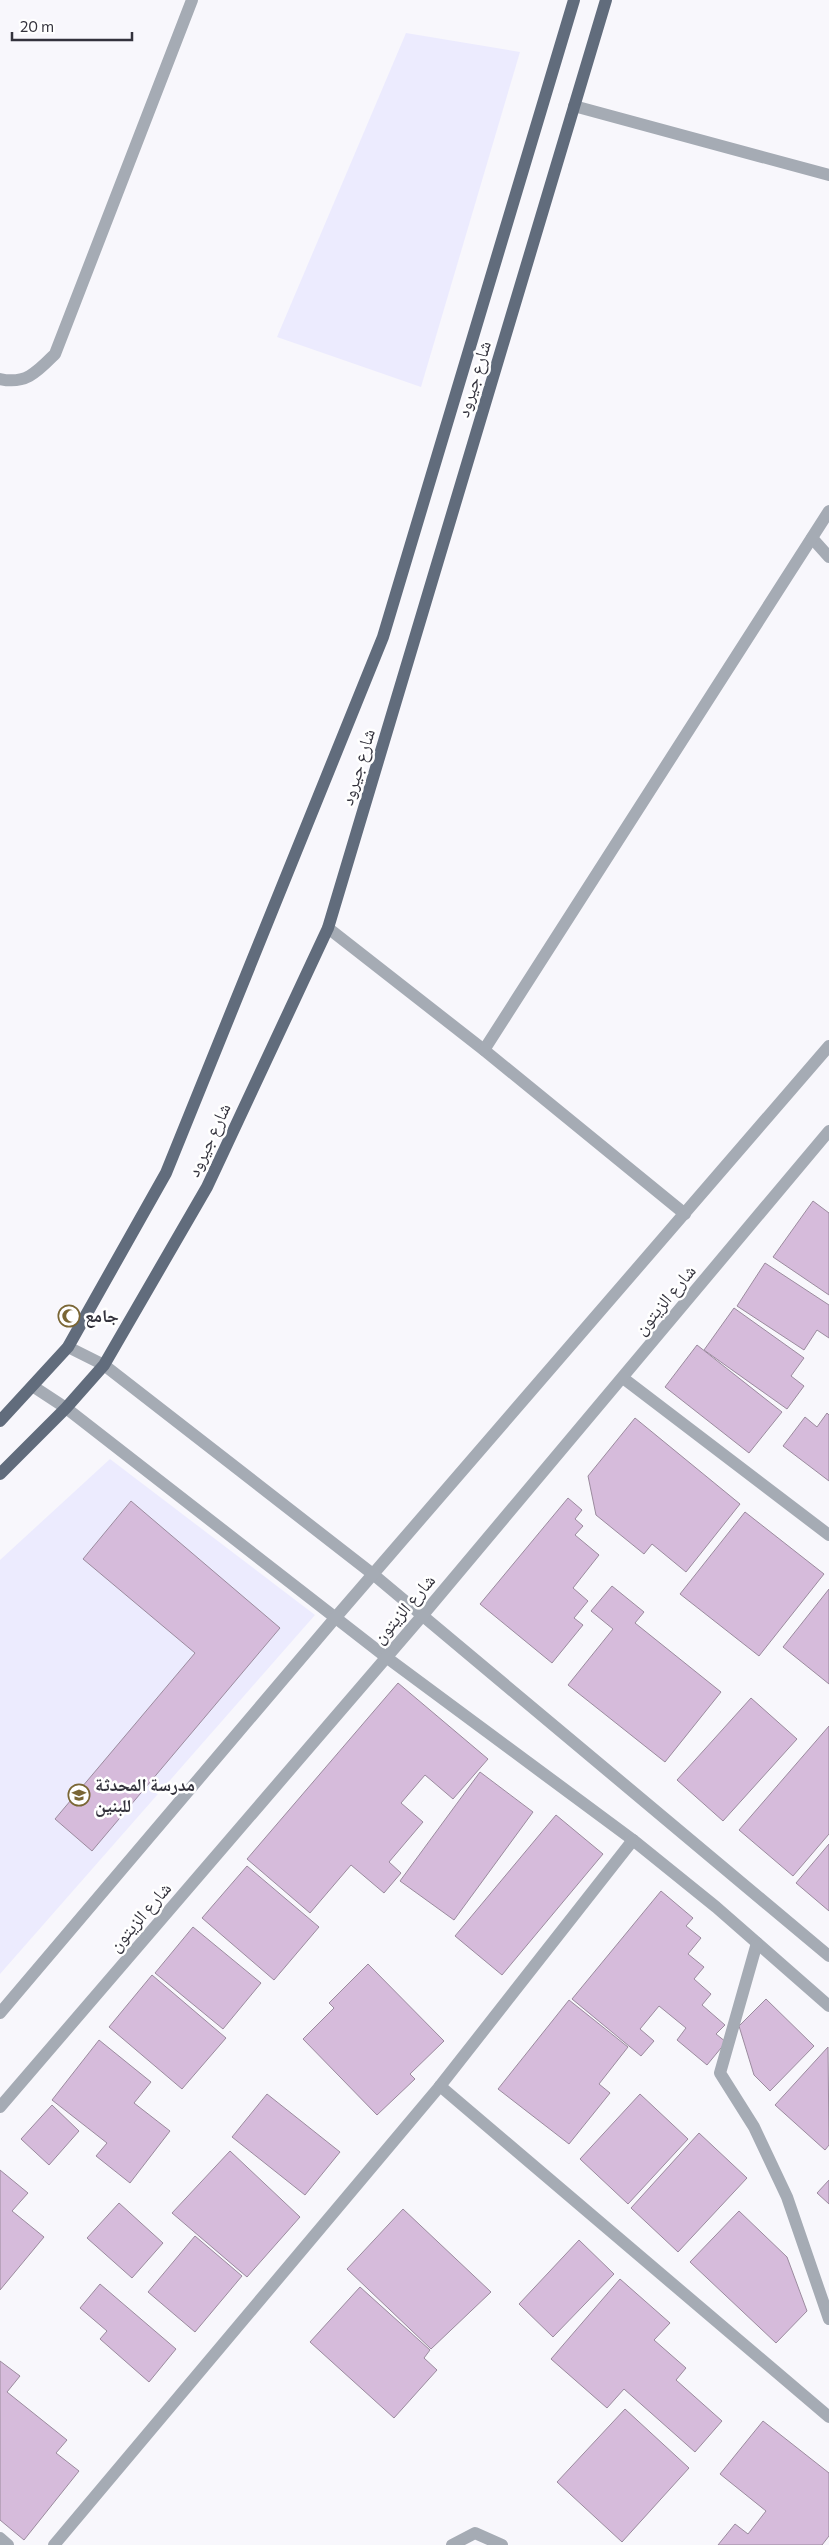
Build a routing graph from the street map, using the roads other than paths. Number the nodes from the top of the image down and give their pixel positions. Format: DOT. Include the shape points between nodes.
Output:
graph roads {
  1 [pos="192,0"];
  2 [pos="574,0"];
  3 [pos="606,0"];
  4 [pos="574,106"];
  5 [pos="829,175"];
  6 [pos="0,379"];
  7 [pos="829,511"];
  8 [pos="812,538"];
  9 [pos="829,557"];
  10 [pos="328,928"];
  11 [pos="829,1046"];
  12 [pos="484,1050"];
  13 [pos="829,1131"];
  14 [pos="685,1214"];
  15 [pos="68,1347"];
  16 [pos="104,1365"];
  17 [pos="623,1378"];
  18 [pos="34,1387"];
  19 [pos="66,1408"];
  20 [pos="0,1421"];
  21 [pos="0,1474"];
  22 [pos="829,1535"];
  23 [pos="374,1575"];
  24 [pos="422,1616"];
  25 [pos="336,1617"];
  26 [pos="386,1657"];
  27 [pos="633,1840"];
  28 [pos="757,1943"];
  29 [pos="829,1956"];
  30 [pos="829,2006"];
  31 [pos="0,2013"];
  32 [pos="440,2086"];
  33 [pos="0,2106"];
  34 [pos="829,2319"];
  35 [pos="829,2417"];
  36 [pos="0,2538"];
  37 [pos="8,2545"];
  38 [pos="54,2545"];
  39 [pos="452,2545"];
  40 [pos="502,2545"];
  1 -- 6 [label="street" via="55,354 34,374 14,382"];
  2 -- 15 [label="main road, شارع جيرود" via="383,637 166,1173"];
  3 -- 4 [label="main road, شارع جيرود"];
  4 -- 5 [label="street"];
  4 -- 10 [label="main road, شارع جيرود"];
  7 -- 8 [label="street"];
  8 -- 9 [label="street"];
  8 -- 12 [label="street"];
  10 -- 12 [label="street"];
  10 -- 16 [label="main road, شارع جيرود" via="207,1187"];
  11 -- 14 [label="street"];
  12 -- 14 [label="street"];
  13 -- 17 [label="street, شارع الزيتون"];
  14 -- 23 [label="street"];
  15 -- 16 [label="street"];
  15 -- 18 [label="main road, شارع جيرود"];
  16 -- 19 [label="main road, شارع جيرود"];
  16 -- 23 [label="street"];
  17 -- 22 [label="street"];
  17 -- 24 [label="street, شارع الزيتون"];
  18 -- 19 [label="street"];
  18 -- 20 [label="main road, شارع جيرود"];
  19 -- 21 [label="main road, شارع جيرود"];
  19 -- 25 [label="street"];
  23 -- 24 [label="street"];
  23 -- 25 [label="street"];
  24 -- 26 [label="street, شارع الزيتون"];
  24 -- 29 [label="street"];
  25 -- 26 [label="street"];
  25 -- 31 [label="street"];
  26 -- 27 [label="street"];
  26 -- 33 [label="street, شارع الزيتون"];
  27 -- 28 [label="street"];
  27 -- 32 [label="street"];
  28 -- 30 [label="street"];
  28 -- 34 [label="street" via="720,2073 754,2128 787,2197"];
  32 -- 35 [label="street"];
  32 -- 38 [label="street"];
  36 -- 37 [label="street"];
  39 -- 40 [label="street" via="475,2533"];
}
